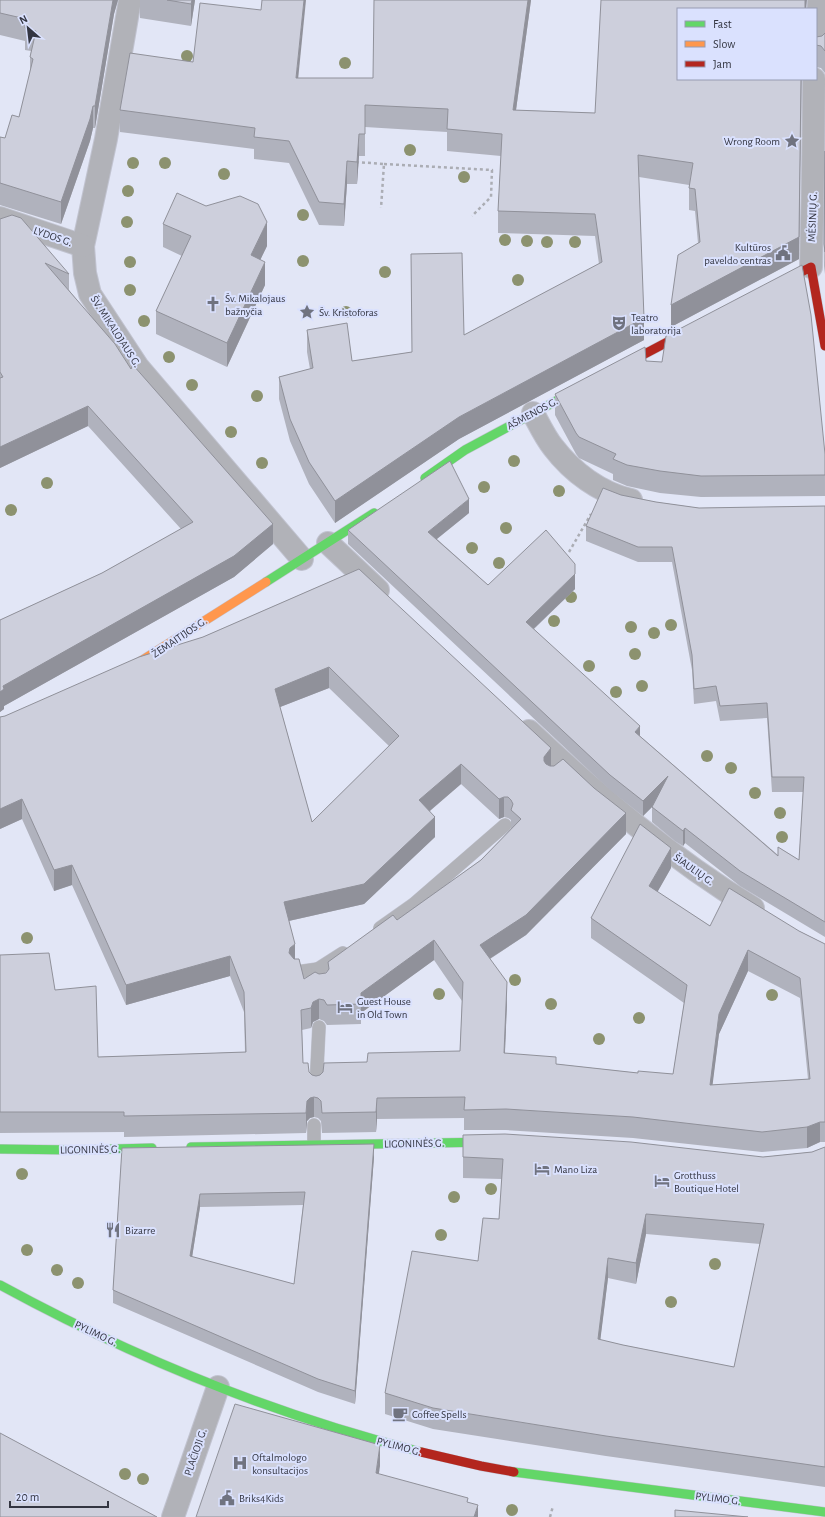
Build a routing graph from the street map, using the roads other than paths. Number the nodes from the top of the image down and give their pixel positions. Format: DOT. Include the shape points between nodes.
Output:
graph roads {
  1 [pos="130,0"];
  2 [pos="819,0"];
  3 [pos="817,31"];
  4 [pos="814,80"];
  5 [pos="0,218"];
  6 [pos="83,246"];
  7 [pos="811,267"];
  8 [pos="770,288"];
  9 [pos="701,325"];
  10 [pos="825,348"];
  11 [pos="610,372"];
  12 [pos="589,383"];
  13 [pos="533,413"];
  14 [pos="420,481"];
  15 [pos="651,504"];
  16 [pos="381,508"];
  17 [pos="328,543"];
  18 [pos="302,559"];
  19 [pos="392,603"];
  20 [pos="126,669"];
  21 [pos="514,717"];
  22 [pos="505,825"];
  23 [pos="772,920"];
  24 [pos="371,935"];
  25 [pos="351,948"];
  26 [pos="318,969"];
  27 [pos="297,972"];
  28 [pos="321,987"];
  29 [pos="319,1027"];
  30 [pos="316,1088"];
  31 [pos="314,1125"];
  32 [pos="505,1142"];
  33 [pos="314,1144"];
  34 [pos="162,1148"];
  35 [pos="178,1148"];
  36 [pos="0,1149"];
  37 [pos="0,1285"];
  38 [pos="218,1387"];
  39 [pos="825,1512"];
  40 [pos="173,1517"];
  1 -- 6 [label="street, ŠV. MIKALOJAUS G." via="106,139"];
  2 -- 3 [label="street"];
  4 -- 7 [label="street, MĖSINIŲ G."];
  5 -- 6 [label="street, LYDOS G."];
  6 -- 18 [label="street, ŠV. MIKALOJAUS G." via="90,294 138,366"];
  7 -- 8 [label="street"];
  7 -- 10 [label="street, MĖSINIŲ G."];
  9 -- 11 [label="street"];
  12 -- 13 [label="street, AŠMENOS G."];
  13 -- 14 [label="street, AŠMENOS G." via="465,450"];
  13 -- 15 [label="street" via="552,447 573,470 604,490 623,498"];
  16 -- 17 [label="street"];
  17 -- 18 [label="street, ŽEMAITIJOS G."];
  17 -- 19 [label="street"];
  18 -- 20 [label="street, ŽEMAITIJOS G." via="183,633 140,663"];
  21 -- 23 [label="street, ŠIAULIŲ G." via="561,770 668,851 726,892"];
  22 -- 24 [label="lane" via="414,904"];
  25 -- 26 [label="lane"];
  26 -- 27 [label="lane"];
  26 -- 28 [label="lane"];
  29 -- 30 [label="lane"];
  31 -- 33 [label="lane"];
  32 -- 33 [label="street, LIGONINĖS G."];
  33 -- 35 [label="street, LIGONINĖS G."];
  34 -- 36 [label="street, LIGONINĖS G."];
  37 -- 38 [label="street, PYLIMO G." via="89,1330"];
  38 -- 39 [label="street, PYLIMO G." via="305,1419 406,1449 482,1466"];
  38 -- 40 [label="street, PLAČIOJI G."];
}
